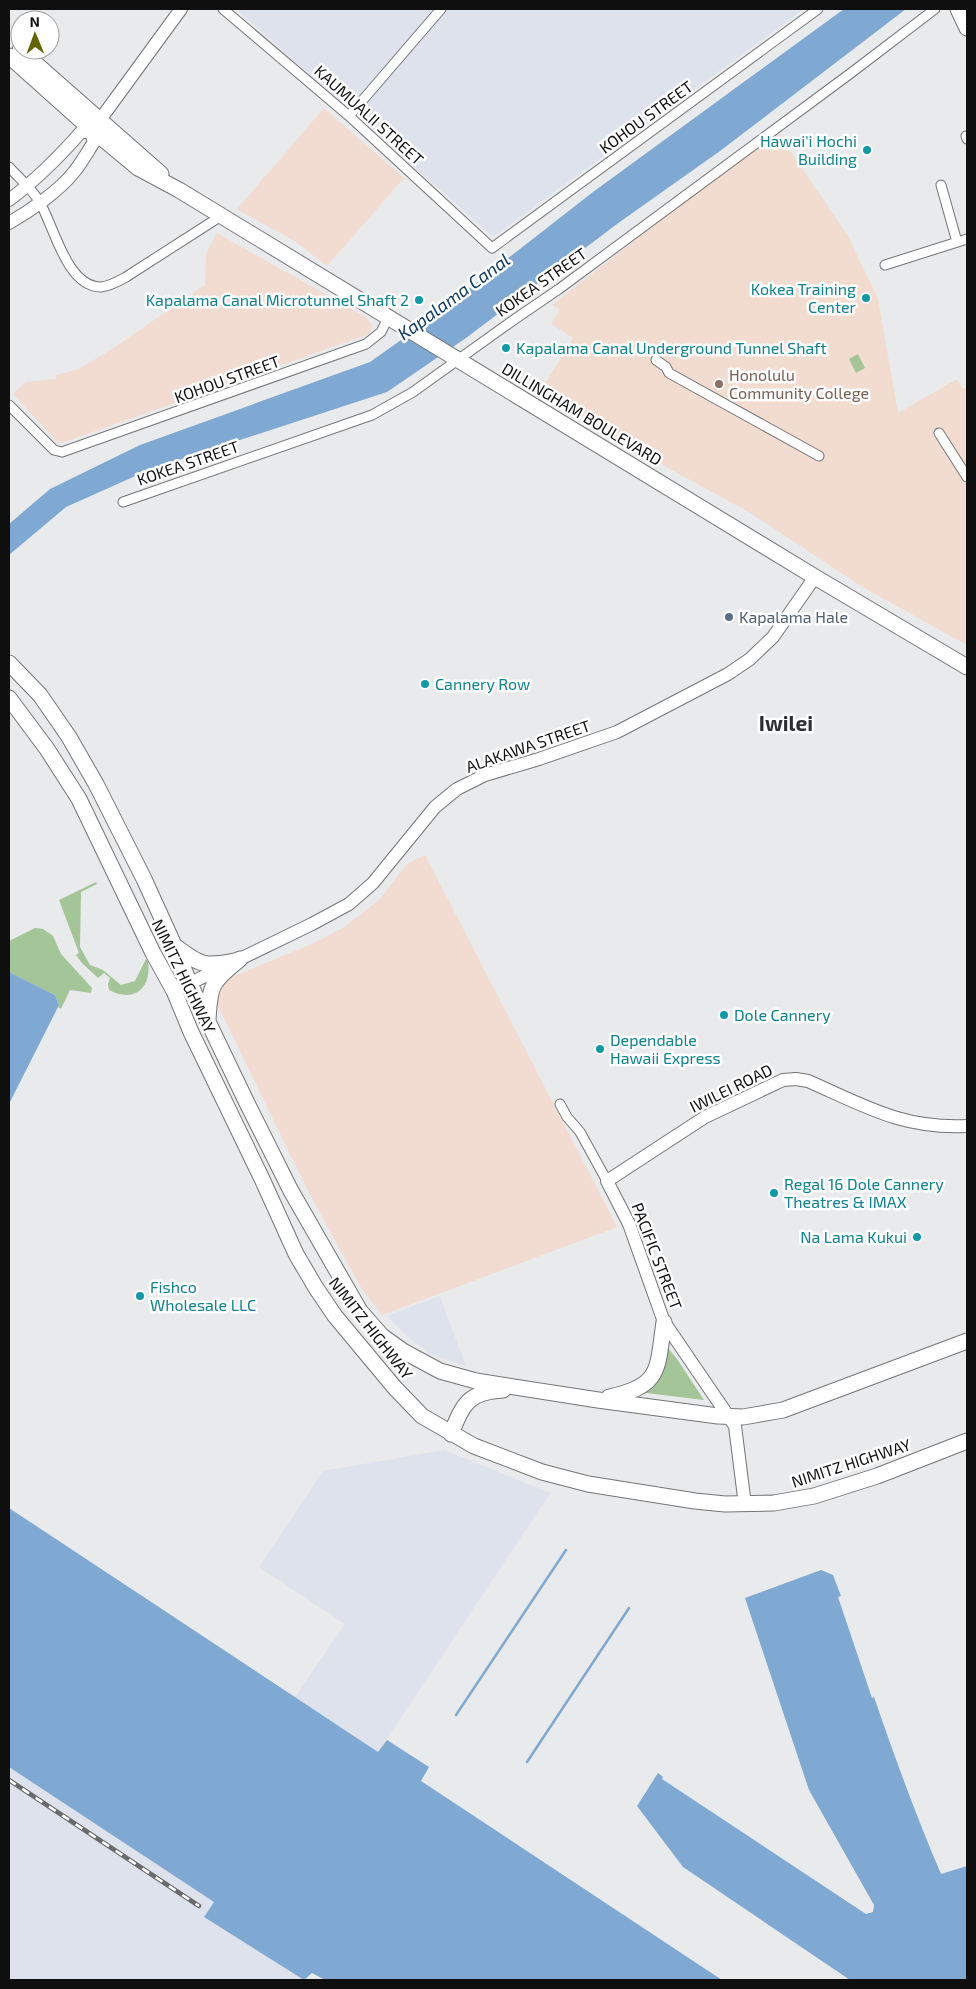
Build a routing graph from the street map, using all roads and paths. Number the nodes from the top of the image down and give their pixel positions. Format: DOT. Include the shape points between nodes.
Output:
graph roads {
  1 [pos="181,9"];
  2 [pos="223,9"];
  3 [pos="442,9"];
  4 [pos="818,9"];
  5 [pos="935,9"];
  6 [pos="958,9"];
  7 [pos="967,28"];
  8 [pos="9,56"];
  9 [pos="30,60"];
  10 [pos="349,116"];
  11 [pos="94,127"];
  12 [pos="9,167"];
  13 [pos="941,185"];
  14 [pos="28,186"];
  15 [pos="9,200"];
  16 [pos="40,202"];
  17 [pos="221,216"];
  18 [pos="9,223"];
  19 [pos="967,239"];
  20 [pos="957,242"];
  21 [pos="492,248"];
  22 [pos="885,265"];
  23 [pos="388,316"];
  24 [pos="453,355"];
  25 [pos="656,360"];
  26 [pos="9,405"];
  27 [pos="940,433"];
  28 [pos="819,456"];
  29 [pos="967,477"];
  30 [pos="123,502"];
  31 [pos="815,577"];
  32 [pos="9,663"];
  33 [pos="967,666"];
  34 [pos="9,698"];
  35 [pos="174,945"];
  36 [pos="240,960"];
  37 [pos="190,984"];
  38 [pos="174,991"];
  39 [pos="208,1021"];
  40 [pos="560,1104"];
  41 [pos="967,1126"];
  42 [pos="607,1181"];
  43 [pos="664,1322"];
  44 [pos="967,1342"];
  45 [pos="521,1388"];
  46 [pos="598,1400"];
  47 [pos="730,1417"];
  48 [pos="451,1434"];
  49 [pos="967,1441"];
  50 [pos="745,1505"];
  1 -- 11 [label="main road"];
  2 -- 10 [label="street, KAUMUALII STREET"];
  3 -- 10 [label="street"];
  4 -- 21 [label="street, KOHOU STREET"];
  5 -- 24 [label="street, KOKEA STREET" via="559,289"];
  6 -- 7 [label="main road"];
  8 -- 11 [label="main road, DILLINGHAM BOULEVARD"];
  9 -- 11 [label="main road, DILLINGHAM BOULEVARD"];
  10 -- 21 [label="street, KAUMUALII STREET"];
  11 -- 14 [label="main road" via="81,132"];
  11 -- 16 [label="main road" via="94,142 74,172"];
  11 -- 17 [label="main road, DILLINGHAM BOULEVARD" via="179,190"];
  12 -- 14 [label="street"];
  13 -- 20 [label="street"];
  14 -- 15 [label="main road"];
  14 -- 16 [label="street"];
  16 -- 17 [label="street" via="72,272 100,287 126,277"];
  16 -- 18 [label="main road"];
  17 -- 23 [label="main road, DILLINGHAM BOULEVARD"];
  19 -- 20 [label="street"];
  20 -- 22 [label="street"];
  23 -- 24 [label="main road, DILLINGHAM BOULEVARD"];
  23 -- 26 [label="street, KOHOU STREET" via="381,332 366,344 62,452 54,450"];
  24 -- 30 [label="street, KOKEA STREET" via="413,392 372,415"];
  24 -- 31 [label="main road, DILLINGHAM BOULEVARD"];
  25 -- 28 [label="street" via="669,373"];
  27 -- 29 [label="street"];
  31 -- 33 [label="main road, DILLINGHAM BOULEVARD"];
  31 -- 36 [label="main road, ALAKAWA STREET" via="773,637 740,666 617,732 485,774 457,789 434,807 373,883 349,904"];
  32 -- 35 [label="main road, NIMITZ HIGHWAY" via="40,695 69,737 96,784"];
  34 -- 38 [label="main road, NIMITZ HIGHWAY" via="79,800"];
  35 -- 36 [label="main road" via="199,963 214,965"];
  35 -- 37 [label="main road, NIMITZ HIGHWAY"];
  36 -- 37 [label="main road, ALAKAWA STREET"];
  36 -- 39 [label="main road" via="215,981 210,993"];
  37 -- 38 [label="main road, ALAKAWA STREET"];
  37 -- 39 [label="main road, NIMITZ HIGHWAY"];
  38 -- 48 [label="main road, NIMITZ HIGHWAY" via="296,1254 316,1288 414,1408"];
  39 -- 45 [label="main road, NIMITZ HIGHWAY" via="291,1191 371,1325 410,1356 440,1371"];
  40 -- 42 [label="street, PACIFIC STREET"];
  41 -- 42 [label="main road, IWILEI ROAD" via="923,1124 892,1118 808,1082 783,1080 705,1117"];
  42 -- 43 [label="main road, PACIFIC STREET" via="629,1224"];
  43 -- 46 [label="main road" via="660,1358 651,1378 628,1393"];
  43 -- 47 [label="main road, PACIFIC STREET"];
  44 -- 47 [label="main road, NIMITZ HIGHWAY" via="783,1410"];
  45 -- 46 [label="main road, NIMITZ HIGHWAY"];
  45 -- 48 [label="main road" via="488,1390 472,1398 459,1414"];
  46 -- 47 [label="main road, NIMITZ HIGHWAY"];
  47 -- 50 [label="main road, PACIFIC STREET" via="735,1426"];
  48 -- 50 [label="main road, NIMITZ HIGHWAY" via="500,1458 570,1480 695,1501"];
  49 -- 50 [label="main road, NIMITZ HIGHWAY" via="814,1496"];
}
